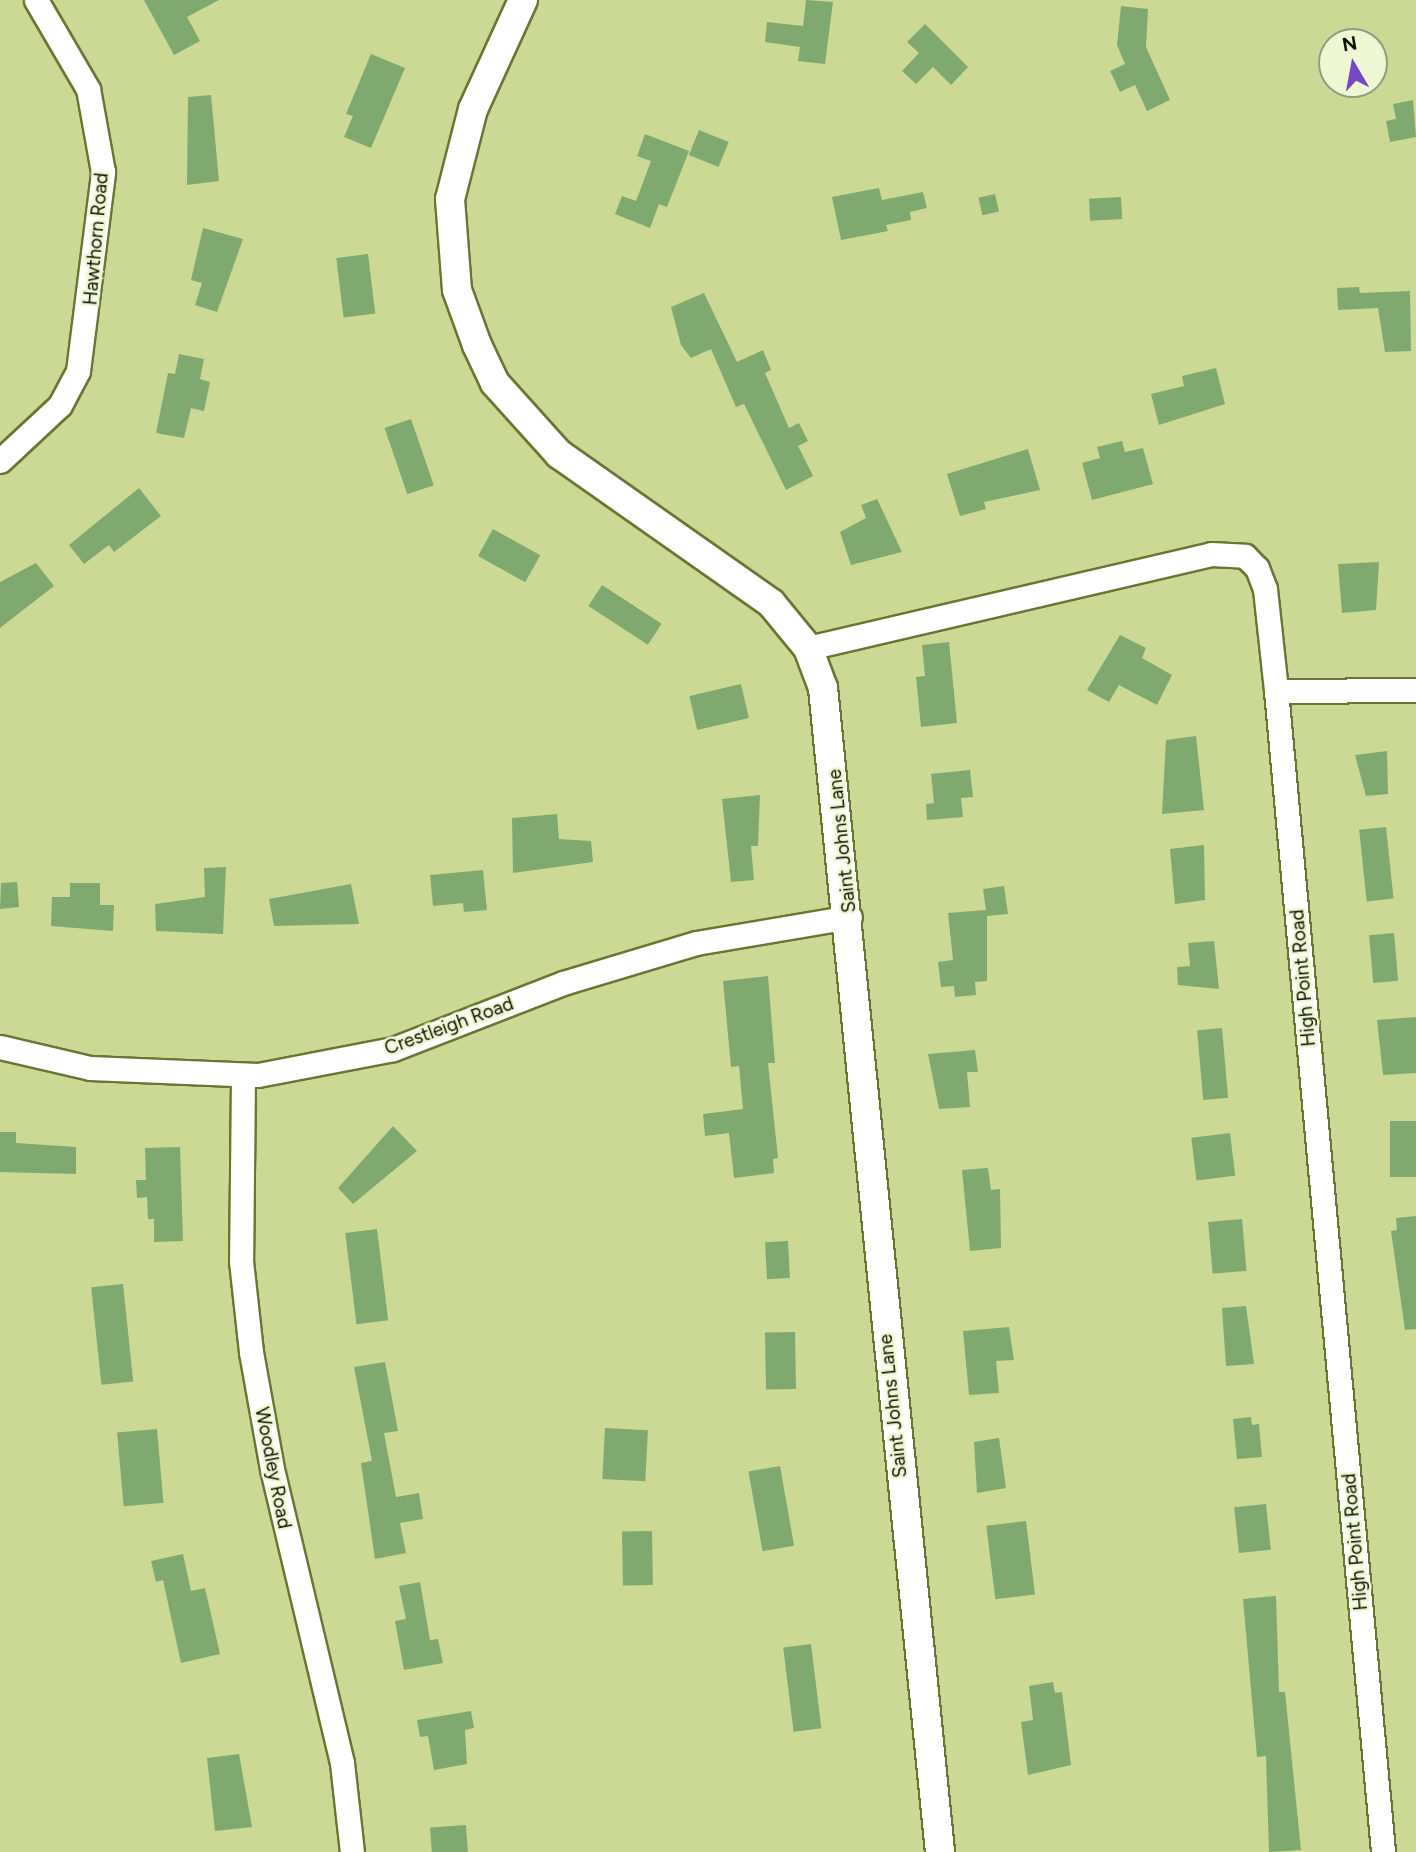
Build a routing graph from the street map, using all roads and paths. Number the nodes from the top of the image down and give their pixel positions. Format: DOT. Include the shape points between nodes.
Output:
graph roads {
  1 [pos="36,0"];
  2 [pos="523,0"];
  3 [pos="0,461"];
  4 [pos="808,648"];
  5 [pos="1416,690"];
  6 [pos="1276,691"];
  7 [pos="850,917"];
  8 [pos="0,1047"];
  9 [pos="243,1077"];
  10 [pos="352,1852"];
  11 [pos="940,1852"];
  12 [pos="1383,1852"];
  1 -- 3 [label="street, Hawthorn Road" via="88,89 103,172 78,371 60,405"];
  2 -- 4 [label="street, Saint Johns Lane" via="473,108 450,199 457,290 477,345 495,383 559,454 751,585"];
  4 -- 6 [label="street, High Point Road" via="1232,553 1257,568 1265,589"];
  4 -- 7 [label="street, Saint Johns Lane" via="831,727"];
  5 -- 6 [label="street"];
  6 -- 12 [label="street, High Point Road"];
  7 -- 9 [label="street, Crestleigh Road" via="696,943 563,983 393,1049"];
  7 -- 11 [label="street, Saint Johns Lane" via="877,1260"];
  8 -- 9 [label="street, Crestleigh Road" via="90,1068"];
  9 -- 10 [label="street, Woodley Road" via="241,1261 251,1352 272,1469 342,1763"];
}
